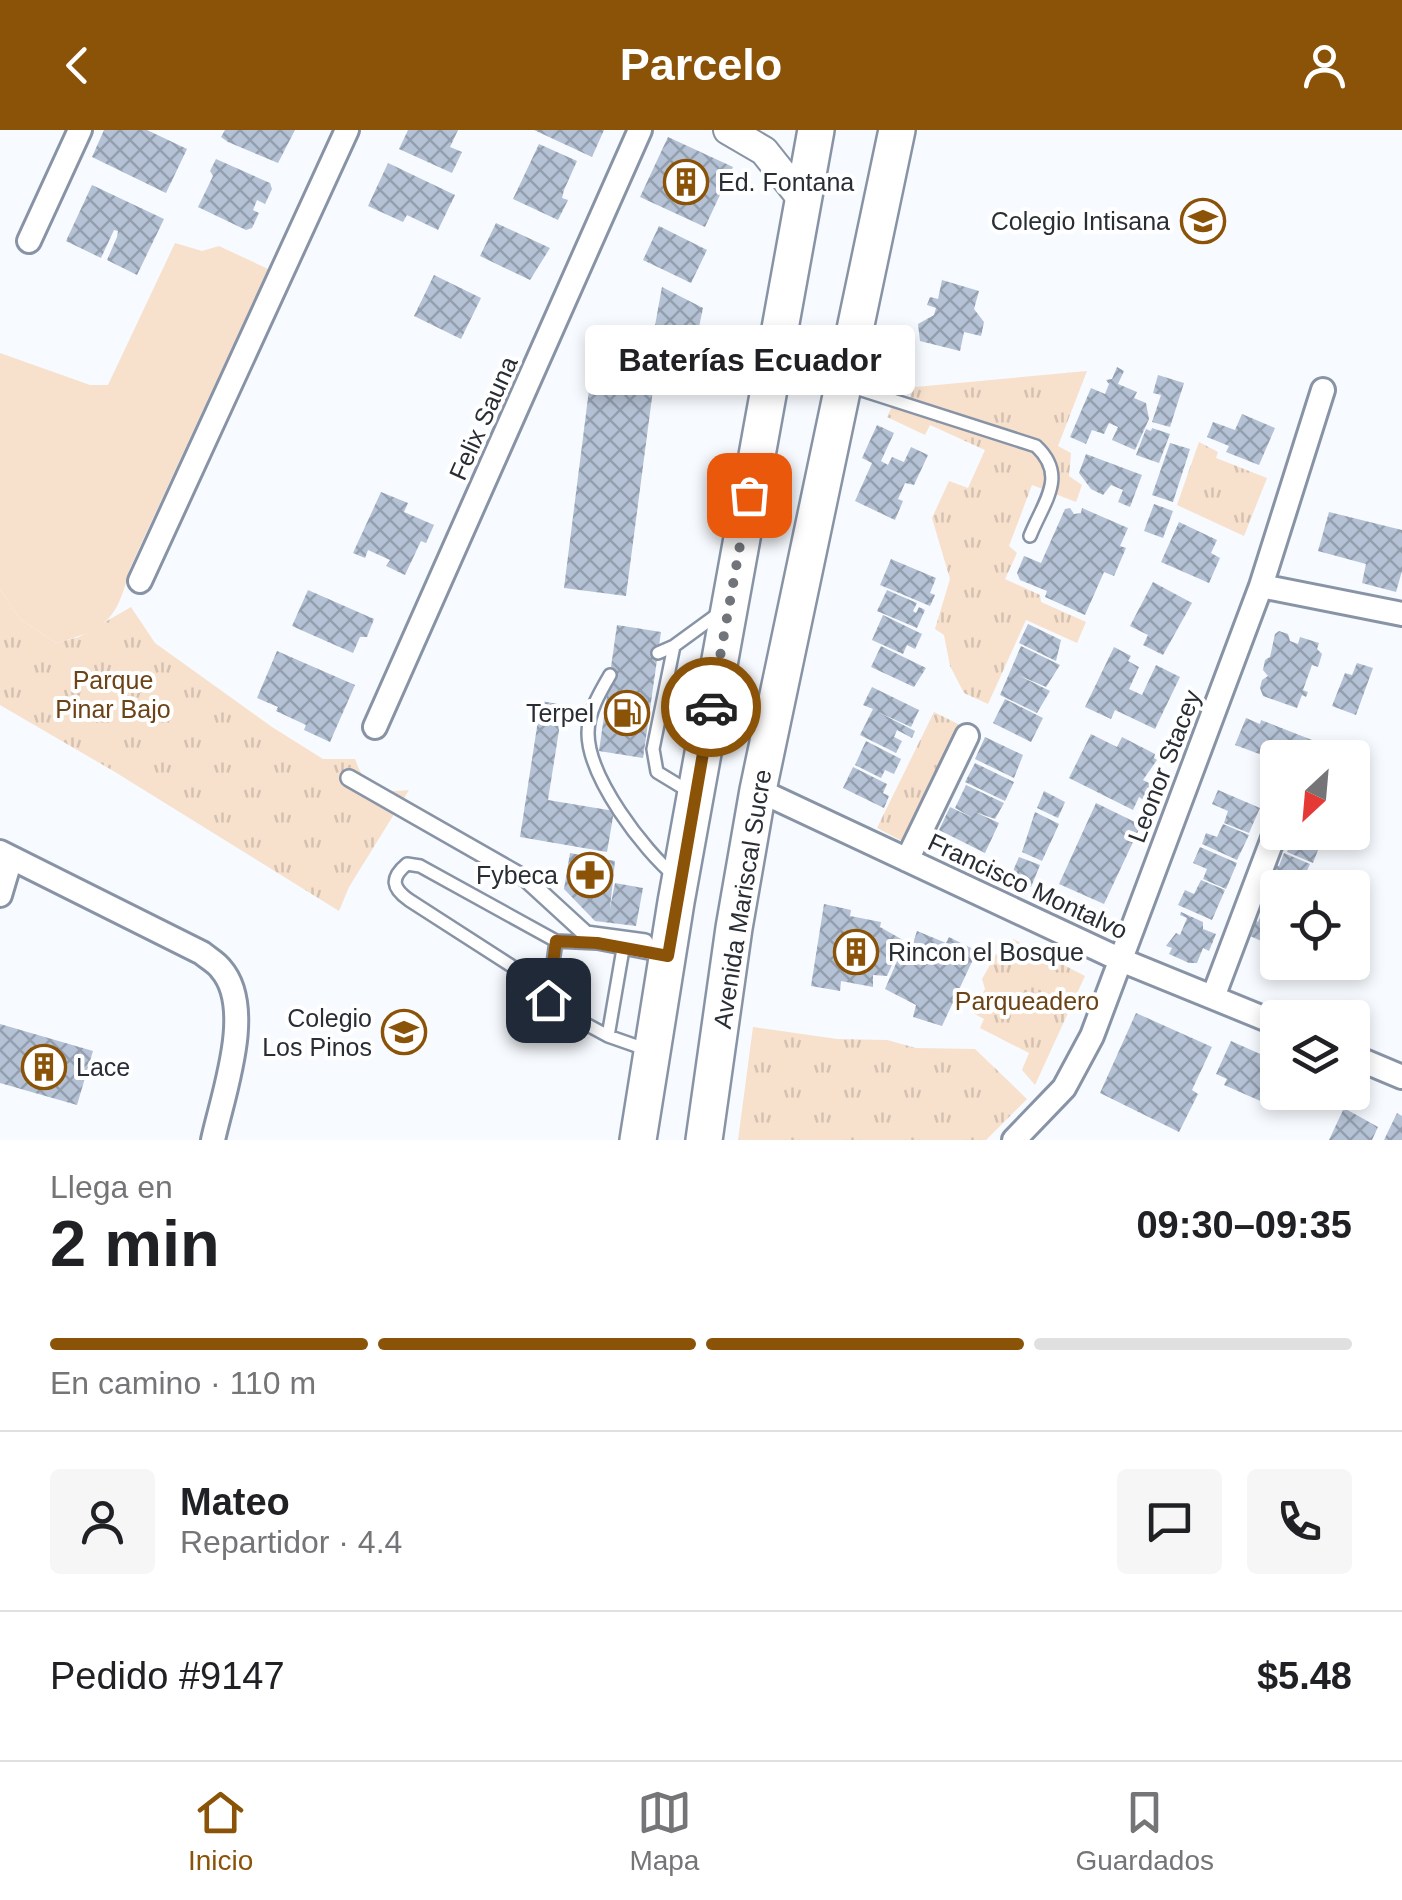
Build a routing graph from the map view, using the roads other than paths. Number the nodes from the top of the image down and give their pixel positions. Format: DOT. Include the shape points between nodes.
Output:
graph roads {
  1 [pos="80,130"];
  2 [pos="347,130"];
  3 [pos="640,130"];
  4 [pos="728,130"];
  5 [pos="816,130"];
  6 [pos="897,130"];
  7 [pos="803,200"];
  8 [pos="29,241"];
  9 [pos="844,384"];
  10 [pos="1323,390"];
  11 [pos="1030,536"];
  12 [pos="140,581"];
  13 [pos="1261,586"];
  14 [pos="729,606"];
  15 [pos="1402,614"];
  16 [pos="674,646"];
  17 [pos="658,653"];
  18 [pos="610,675"];
  19 [pos="375,728"];
  20 [pos="967,736"];
  21 [pos="349,778"];
  22 [pos="758,790"];
  23 [pos="695,794"];
  24 [pos="1268,850"];
  25 [pos="6,855"];
  26 [pos="907,860"];
  27 [pos="680,880"];
  28 [pos="0,894"];
  29 [pos="556,941"];
  30 [pos="623,949"];
  31 [pos="656,949"];
  32 [pos="1121,960"];
  33 [pos="1214,997"];
  34 [pos="548,1000"];
  35 [pos="1260,1016"];
  36 [pos="608,1036"];
  37 [pos="652,1051"];
  38 [pos="1370,1064"];
  39 [pos="1402,1078"];
  40 [pos="213,1140"];
  41 [pos="638,1140"];
  42 [pos="704,1140"];
  43 [pos="1014,1140"];
  1 -- 8 [label="street"];
  2 -- 12 [label="street"];
  3 -- 19 [label="street, Felix Sauna"];
  4 -- 7 [label="street" via="764,150"];
  5 -- 7 [label="main road"];
  6 -- 9 [label="main road, Avenida Mariscal Sucre"];
  7 -- 14 [label="main road"];
  9 -- 11 [label="lane" via="1036,446 1050,459 1054,475"];
  9 -- 22 [label="main road, Avenida Mariscal Sucre"];
  10 -- 13 [label="street, Leonor Stacey"];
  13 -- 15 [label="street"];
  13 -- 32 [label="street, Leonor Stacey"];
  14 -- 16 [label="lane"];
  14 -- 23 [label="main road"];
  16 -- 17 [label="lane"];
  16 -- 23 [label="lane" via="653,762 657,772"];
  18 -- 27 [label="lane" via="588,730 592,760 634,834"];
  20 -- 26 [label="street"];
  21 -- 31 [label="street" via="526,879 586,934"];
  22 -- 26 [label="street, Francisco Montalvo"];
  22 -- 42 [label="main road, Avenida Mariscal Sucre"];
  23 -- 27 [label="main road"];
  24 -- 33 [label="street"];
  25 -- 28 [label="street"];
  25 -- 40 [label="street" via="222,969 239,1017"];
  26 -- 32 [label="street, Francisco Montalvo"];
  27 -- 31 [label="main road"];
  29 -- 30 [label="lane"];
  29 -- 34 [label="lane"];
  29 -- 34 [label="lane" via="420,866 397,872 396,891 524,974"];
  30 -- 31 [label="lane"];
  30 -- 36 [label="lane"];
  31 -- 37 [label="main road"];
  32 -- 33 [label="street, Francisco Montalvo"];
  32 -- 43 [label="street, Leonor Stacey" via="1064,1088"];
  33 -- 35 [label="street, Francisco Montalvo"];
  34 -- 36 [label="lane"];
  36 -- 37 [label="lane"];
  37 -- 41 [label="main road"];
  38 -- 39 [label="street"];
}
